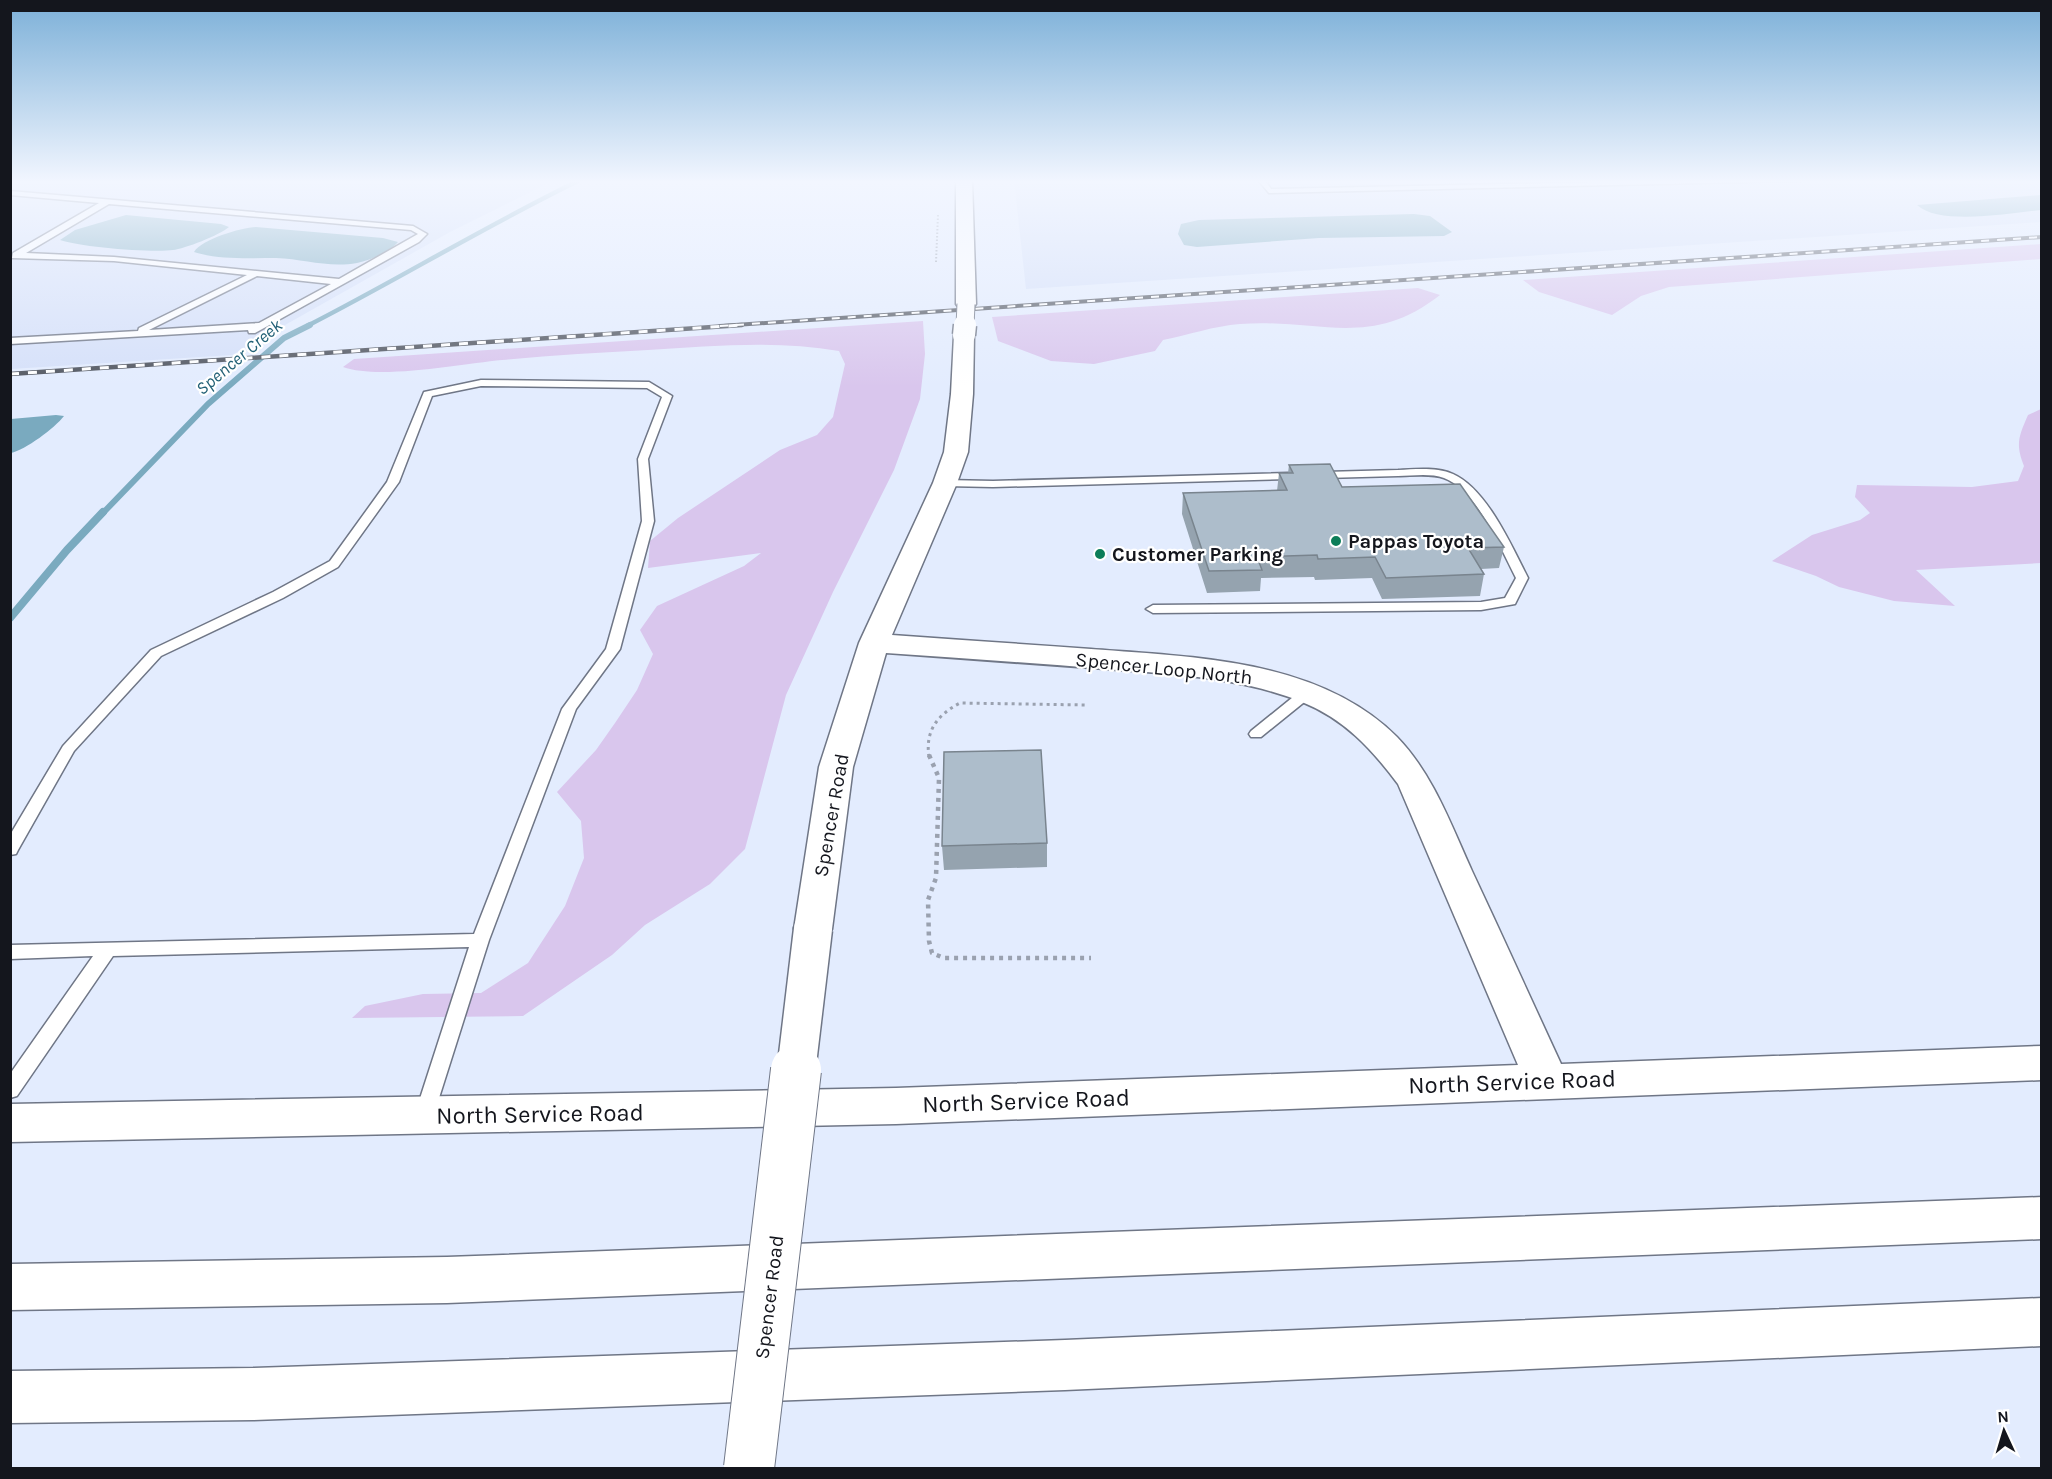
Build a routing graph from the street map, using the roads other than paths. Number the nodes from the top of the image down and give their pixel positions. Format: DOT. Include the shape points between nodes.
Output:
graph roads {
  1 [pos="27,249"];
  2 [pos="400,249"];
  3 [pos="965,249"];
  4 [pos="13,257"];
  5 [pos="256,274"];
  6 [pos="341,282"];
  7 [pos="262,326"];
  8 [pos="252,331"];
  9 [pos="134,333"];
  10 [pos="10,341"];
  11 [pos="945,483"];
  12 [pos="1153,609"];
  13 [pos="874,644"];
  14 [pos="1308,692"];
  15 [pos="1256,734"];
  16 [pos="10,850"];
  17 [pos="480,940"];
  18 [pos="108,950"];
  19 [pos="10,952"];
  20 [pos="2042,1063"];
  21 [pos="1547,1081"];
  22 [pos="10,1090"];
  23 [pos="424,1117"];
  24 [pos="10,1123"];
  25 [pos="2042,1218"];
  26 [pos="10,1287"];
  27 [pos="2042,1322"];
  28 [pos="10,1397"];
  29 [pos="749,1468"];
  1 -- 4 [label="lane"];
  2 -- 6 [label="lane"];
  3 -- 11 [label="main road, Spencer Road, bridge" via="964,365 956,452"];
  4 -- 5 [label="lane" via="114,259"];
  5 -- 6 [label="lane"];
  5 -- 9 [label="lane"];
  6 -- 7 [label="lane"];
  7 -- 8 [label="lane"];
  7 -- 9 [label="lane"];
  9 -- 10 [label="lane"];
  11 -- 12 [label="lane" via="1398,472 1448,476 1468,487 1522,578 1510,601 1481,606"];
  11 -- 13 [label="main road, Spencer Road"];
  13 -- 14 [label="main road, Spencer Loop North" via="1188,667 1239,673"];
  13 -- 29 [label="main road, Spencer Road, bridge" via="836,767"];
  14 -- 15 [label="lane"];
  14 -- 21 [label="main road, Spencer Loop North" via="1368,726 1403,764"];
  16 -- 17 [label="lane" via="68,749 156,653 334,564 393,482 428,394 481,383 649,385 667,396 644,459 648,521 613,649 569,709"];
  17 -- 18 [label="lane"];
  17 -- 23 [label="lane"];
  18 -- 19 [label="lane"];
  18 -- 22 [label="lane"];
  20 -- 21 [label="main road, North Service Road"];
  21 -- 23 [label="main road, North Service Road" via="896,1106"];
  23 -- 24 [label="main road, North Service Road"];
  25 -- 26 [label="main road" via="447,1280"];
  27 -- 28 [label="main road" via="1029,1366 253,1394"];
}
